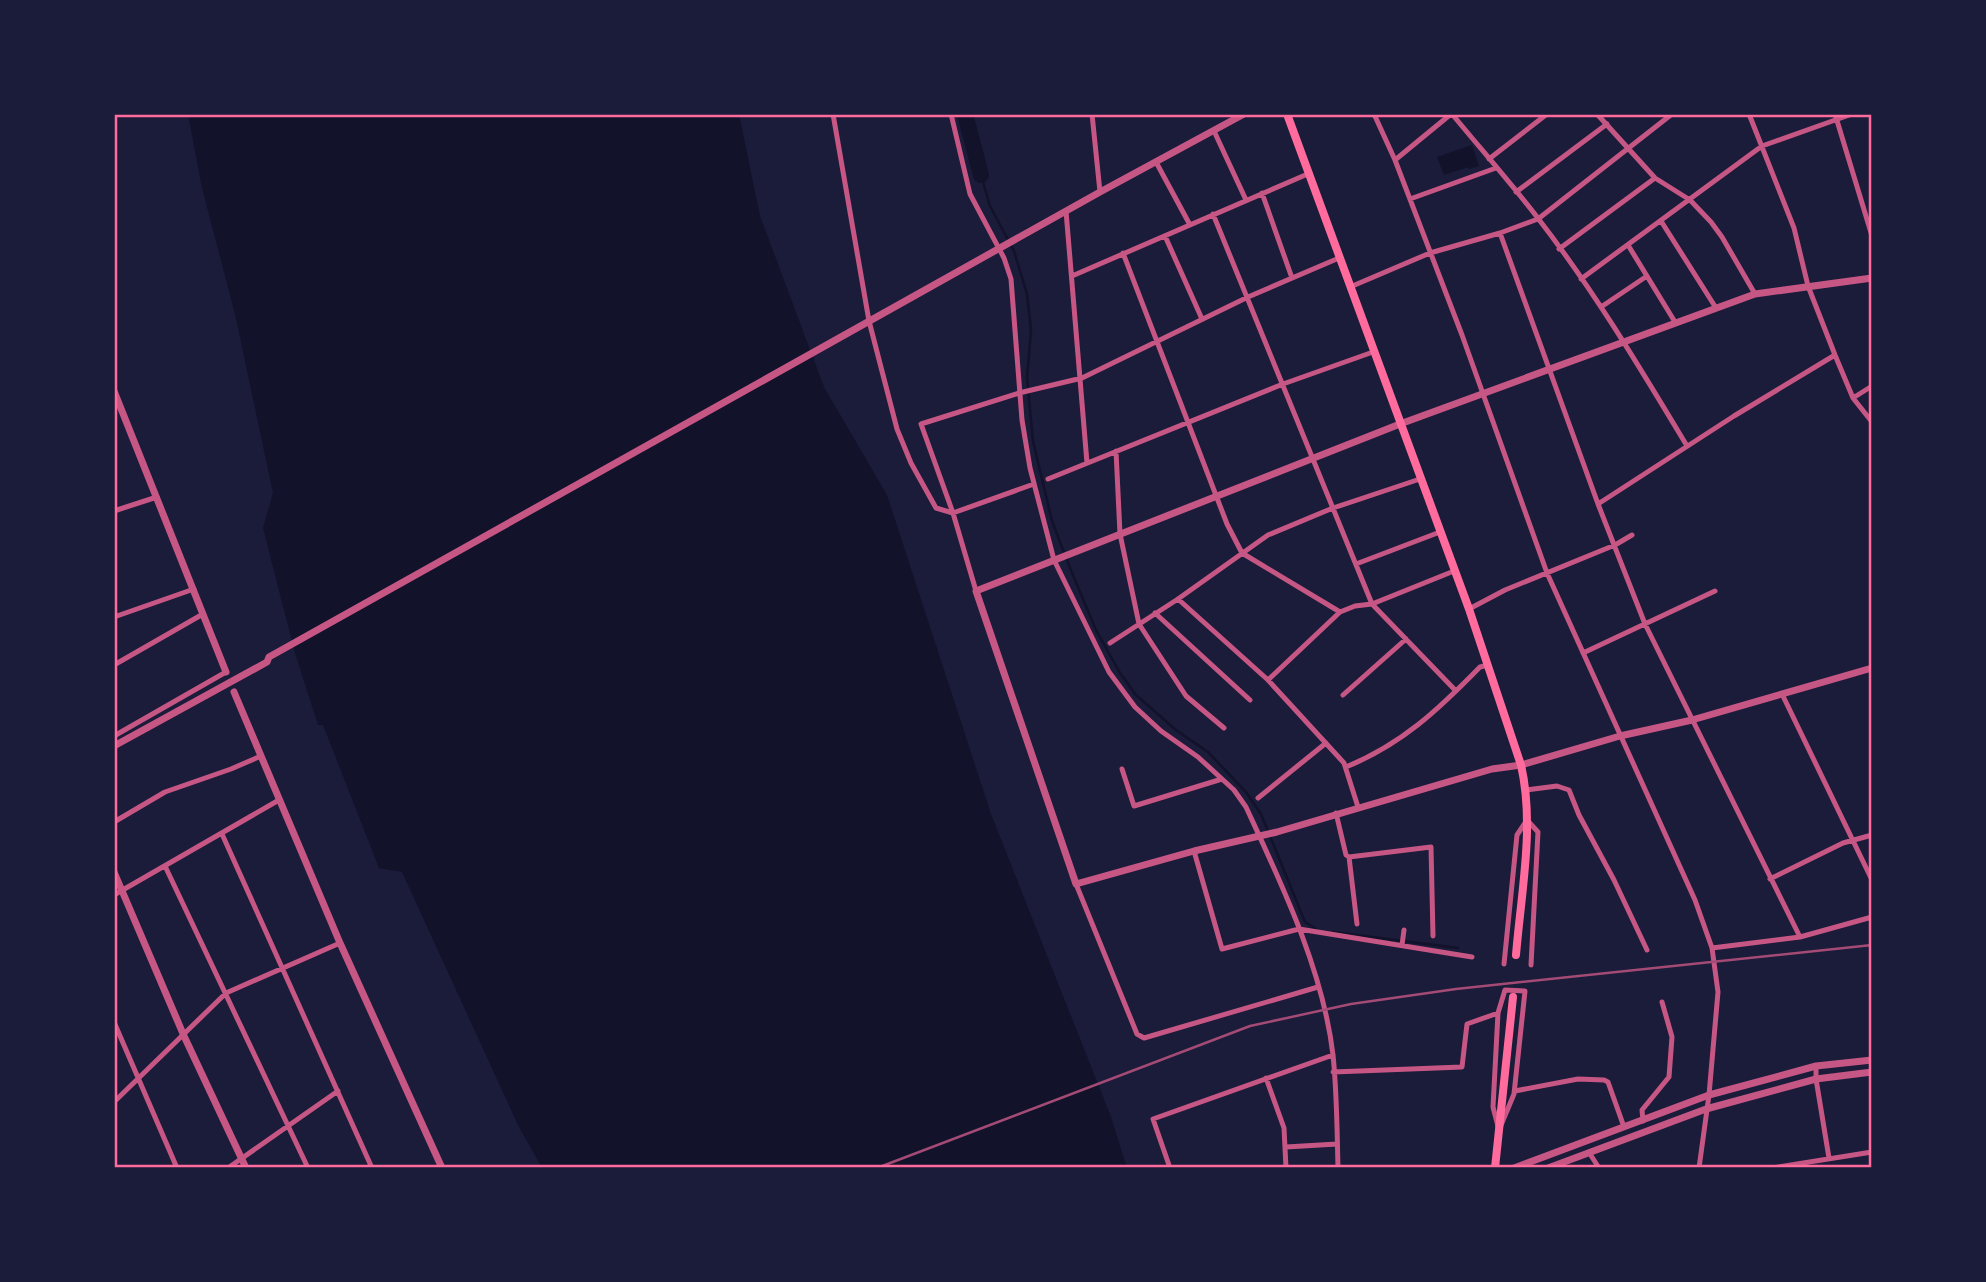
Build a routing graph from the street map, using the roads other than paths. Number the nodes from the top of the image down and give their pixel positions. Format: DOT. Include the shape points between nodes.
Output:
graph roads {
  1 [pos="833,114"];
  2 [pos="951,114"];
  3 [pos="1092,114"];
  4 [pos="1244,114"];
  5 [pos="1287,114"];
  6 [pos="1374,114"];
  7 [pos="1451,114"];
  8 [pos="1547,114"];
  9 [pos="1597,114"];
  10 [pos="1672,114"];
  11 [pos="1748,114"];
  12 [pos="1852,114"];
  13 [pos="1836,116"];
  14 [pos="1607,124"];
  15 [pos="1214,131"];
  16 [pos="1762,146"];
  17 [pos="1630,147"];
  18 [pos="1489,159"];
  19 [pos="1395,160"];
  20 [pos="1156,162"];
  21 [pos="1496,168"];
  22 [pos="1310,173"];
  23 [pos="1656,178"];
  24 [pos="1100,192"];
  25 [pos="1516,192"];
  26 [pos="1262,193"];
  27 [pos="1410,199"];
  28 [pos="1246,200"];
  29 [pos="1690,200"];
  30 [pos="1066,211"];
  31 [pos="1213,214"];
  32 [pos="1538,219"];
  33 [pos="1661,221"];
  34 [pos="1190,225"];
  35 [pos="1500,233"];
  36 [pos="1165,236"];
  37 [pos="1872,236"];
  38 [pos="1628,245"];
  39 [pos="998,249"];
  40 [pos="1559,249"];
  41 [pos="1123,253"];
  42 [pos="1430,253"];
  43 [pos="1339,258"];
  44 [pos="1072,276"];
  45 [pos="1647,276"];
  46 [pos="1292,278"];
  47 [pos="1872,278"];
  48 [pos="1581,279"];
  49 [pos="1808,286"];
  50 [pos="1350,287"];
  51 [pos="1755,294"];
  52 [pos="1248,297"];
  53 [pos="1601,307"];
  54 [pos="1716,308"];
  55 [pos="1202,319"];
  56 [pos="1675,322"];
  57 [pos="865,323"];
  58 [pos="1157,342"];
  59 [pos="1624,343"];
  60 [pos="1373,352"];
  61 [pos="1835,355"];
  62 [pos="1549,369"];
  63 [pos="1082,378"];
  64 [pos="1283,384"];
  65 [pos="1872,386"];
  66 [pos="114,391"];
  67 [pos="1019,393"];
  68 [pos="1482,394"];
  69 [pos="1853,398"];
  70 [pos="1188,422"];
  71 [pos="1872,422"];
  72 [pos="1400,424"];
  73 [pos="1687,446"];
  74 [pos="1116,451"];
  75 [pos="1314,458"];
  76 [pos="1087,463"];
  77 [pos="1048,479"];
  78 [pos="1420,479"];
  79 [pos="1034,484"];
  80 [pos="157,497"];
  81 [pos="1217,497"];
  82 [pos="1598,504"];
  83 [pos="1333,508"];
  84 [pos="114,511"];
  85 [pos="953,513"];
  86 [pos="1440,532"];
  87 [pos="1120,534"];
  88 [pos="1632,536"];
  89 [pos="1615,545"];
  90 [pos="1242,553"];
  91 [pos="1054,560"];
  92 [pos="1356,564"];
  93 [pos="1454,571"];
  94 [pos="1547,573"];
  95 [pos="194,589"];
  96 [pos="976,591"];
  97 [pos="1715,591"];
  98 [pos="1178,599"];
  99 [pos="1372,604"];
  100 [pos="1469,610"];
  101 [pos="1340,612"];
  102 [pos="203,614"];
  103 [pos="1155,614"];
  104 [pos="114,617"];
  105 [pos="1139,624"];
  106 [pos="1645,624"];
  107 [pos="1406,639"];
  108 [pos="1110,643"];
  109 [pos="1583,653"];
  110 [pos="114,663"];
  111 [pos="1488,665"];
  112 [pos="1872,668"];
  113 [pos="226,672"];
  114 [pos="1268,680"];
  115 [pos="1456,691"];
  116 [pos="234,692"];
  117 [pos="1782,694"];
  118 [pos="1343,695"];
  119 [pos="1250,700"];
  120 [pos="1692,720"];
  121 [pos="1224,728"];
  122 [pos="114,736"];
  123 [pos="1620,736"];
  124 [pos="1326,743"];
  125 [pos="114,746"];
  126 [pos="261,756"];
  127 [pos="1521,765"];
  128 [pos="1346,767"];
  129 [pos="1122,769"];
  130 [pos="1222,779"];
  131 [pos="1526,790"];
  132 [pos="1258,798"];
  133 [pos="279,800"];
  134 [pos="1358,807"];
  135 [pos="1336,813"];
  136 [pos="1527,820"];
  137 [pos="114,822"];
  138 [pos="222,834"];
  139 [pos="1259,835"];
  140 [pos="1872,835"];
  141 [pos="1853,840"];
  142 [pos="1194,851"];
  143 [pos="1349,857"];
  144 [pos="165,866"];
  145 [pos="114,872"];
  146 [pos="1770,879"];
  147 [pos="1872,880"];
  148 [pos="1076,884"];
  149 [pos="122,891"];
  150 [pos="114,895"];
  151 [pos="1872,917"];
  152 [pos="1357,924"];
  153 [pos="1299,929"];
  154 [pos="1404,930"];
  155 [pos="1433,936"];
  156 [pos="1800,937"];
  157 [pos="340,943"];
  158 [pos="1402,945"];
  159 [pos="1712,948"];
  160 [pos="1647,950"];
  161 [pos="1516,955"];
  162 [pos="1472,957"];
  163 [pos="1504,964"];
  164 [pos="1531,965"];
  165 [pos="282,968"];
  166 [pos="1318,986"];
  167 [pos="226,993"];
  168 [pos="1513,997"];
  169 [pos="1662,1002"];
  170 [pos="1498,1013"];
  171 [pos="114,1022"];
  172 [pos="184,1036"];
  173 [pos="1332,1055"];
  174 [pos="1872,1060"];
  175 [pos="1816,1066"];
  176 [pos="1333,1072"];
  177 [pos="1872,1072"];
  178 [pos="1266,1077"];
  179 [pos="138,1079"];
  180 [pos="1816,1079"];
  181 [pos="338,1091"];
  182 [pos="1515,1091"];
  183 [pos="1709,1095"];
  184 [pos="114,1102"];
  185 [pos="1706,1110"];
  186 [pos="1643,1121"];
  187 [pos="287,1126"];
  188 [pos="1625,1127"];
  189 [pos="1499,1129"];
  190 [pos="1337,1144"];
  191 [pos="1286,1147"];
  192 [pos="1872,1152"];
  193 [pos="1590,1154"];
  194 [pos="241,1158"];
  195 [pos="1829,1158"];
  196 [pos="177,1168"];
  197 [pos="228,1168"];
  198 [pos="246,1168"];
  199 [pos="308,1168"];
  200 [pos="372,1168"];
  201 [pos="442,1168"];
  202 [pos="1170,1168"];
  203 [pos="1286,1168"];
  204 [pos="1338,1168"];
  205 [pos="1495,1168"];
  206 [pos="1514,1168"];
  207 [pos="1548,1168"];
  208 [pos="1599,1168"];
  209 [pos="1699,1168"];
  210 [pos="1772,1168"];
  1 -- 57 [label="street"];
  2 -- 39 [label="street" via="970,194"];
  3 -- 24 [label="street"];
  4 -- 15 [label="street"];
  5 -- 22 [label="main road"];
  6 -- 19 [label="street"];
  7 -- 18 [label="street"];
  7 -- 19 [label="street"];
  8 -- 18 [label="street"];
  9 -- 14 [label="street"];
  10 -- 17 [label="street"];
  11 -- 16 [label="street"];
  12 -- 13 [label="street"];
  13 -- 16 [label="street"];
  13 -- 37 [label="street"];
  14 -- 17 [label="street"];
  14 -- 25 [label="street"];
  15 -- 20 [label="street"];
  15 -- 28 [label="street"];
  16 -- 29 [label="street"];
  16 -- 49 [label="street" via="1794,228"];
  17 -- 23 [label="street"];
  17 -- 32 [label="street"];
  18 -- 21 [label="street"];
  19 -- 27 [label="street"];
  20 -- 24 [label="street"];
  20 -- 34 [label="street"];
  21 -- 25 [label="street"];
  21 -- 27 [label="street"];
  22 -- 26 [label="street"];
  22 -- 43 [label="main road"];
  23 -- 29 [label="street"];
  23 -- 40 [label="street"];
  24 -- 30 [label="street"];
  25 -- 32 [label="street"];
  26 -- 28 [label="street"];
  26 -- 46 [label="street"];
  27 -- 42 [label="street"];
  28 -- 31 [label="street"];
  29 -- 33 [label="street"];
  29 -- 51 [label="street" via="1722,237"];
  30 -- 39 [label="street"];
  30 -- 44 [label="street"];
  31 -- 34 [label="street"];
  31 -- 52 [label="street"];
  32 -- 35 [label="street"];
  32 -- 40 [label="street"];
  33 -- 38 [label="street"];
  33 -- 54 [label="street"];
  34 -- 36 [label="street"];
  35 -- 42 [label="street"];
  35 -- 62 [label="street"];
  36 -- 41 [label="street"];
  36 -- 55 [label="street"];
  38 -- 45 [label="street"];
  38 -- 48 [label="street"];
  39 -- 57 [label="street"];
  39 -- 67 [label="street" via="1014,295"];
  40 -- 48 [label="street"];
  41 -- 44 [label="street"];
  41 -- 58 [label="street"];
  42 -- 50 [label="street"];
  42 -- 68 [label="street"];
  43 -- 46 [label="street"];
  43 -- 50 [label="main road"];
  44 -- 63 [label="street"];
  45 -- 53 [label="street"];
  45 -- 56 [label="street"];
  46 -- 52 [label="street"];
  47 -- 49 [label="street"];
  48 -- 53 [label="street"];
  49 -- 51 [label="street"];
  49 -- 61 [label="street"];
  50 -- 60 [label="main road"];
  51 -- 54 [label="street"];
  52 -- 55 [label="street"];
  52 -- 64 [label="street"];
  53 -- 59 [label="street"];
  54 -- 56 [label="street"];
  55 -- 58 [label="street"];
  56 -- 59 [label="street"];
  57 -- 85 [label="street" via="906,453 936,508"];
  57 -- 125 [label="street"];
  58 -- 63 [label="street"];
  58 -- 70 [label="street"];
  59 -- 62 [label="street"];
  59 -- 73 [label="street"];
  60 -- 64 [label="street"];
  60 -- 72 [label="main road"];
  61 -- 69 [label="street"];
  61 -- 73 [label="street"];
  62 -- 68 [label="street"];
  62 -- 82 [label="street"];
  63 -- 67 [label="street"];
  63 -- 76 [label="street"];
  64 -- 70 [label="street"];
  64 -- 75 [label="street"];
  65 -- 69 [label="street"];
  66 -- 80 [label="street"];
  67 -- 79 [label="street"];
  67 -- 85 [label="street" via="921,424"];
  68 -- 72 [label="street"];
  68 -- 94 [label="street"];
  69 -- 71 [label="street"];
  70 -- 74 [label="street"];
  70 -- 81 [label="street"];
  72 -- 75 [label="street"];
  72 -- 78 [label="main road"];
  73 -- 82 [label="street"];
  74 -- 76 [label="street"];
  74 -- 87 [label="street"];
  75 -- 81 [label="street"];
  75 -- 83 [label="street"];
  76 -- 77 [label="street"];
  78 -- 83 [label="street"];
  78 -- 86 [label="main road"];
  79 -- 85 [label="street"];
  79 -- 91 [label="street"];
  80 -- 84 [label="street"];
  80 -- 95 [label="street"];
  81 -- 87 [label="street"];
  81 -- 90 [label="street"];
  82 -- 89 [label="street"];
  83 -- 90 [label="street" via="1268,535"];
  83 -- 92 [label="street"];
  85 -- 96 [label="street"];
  86 -- 92 [label="street"];
  86 -- 93 [label="main road"];
  87 -- 91 [label="street"];
  87 -- 105 [label="street"];
  88 -- 89 [label="street"];
  89 -- 94 [label="street"];
  89 -- 106 [label="street"];
  90 -- 98 [label="street"];
  90 -- 101 [label="street"];
  91 -- 96 [label="street"];
  91 -- 130 [label="street" via="1109,672 1135,707"];
  92 -- 99 [label="street"];
  93 -- 99 [label="street"];
  93 -- 100 [label="main road"];
  94 -- 100 [label="street"];
  94 -- 109 [label="street"];
  95 -- 102 [label="street"];
  95 -- 104 [label="street"];
  96 -- 148 [label="street"];
  97 -- 106 [label="street"];
  98 -- 103 [label="street"];
  98 -- 114 [label="street"];
  99 -- 101 [label="street"];
  99 -- 107 [label="street"];
  100 -- 111 [label="main road"];
  101 -- 114 [label="street"];
  102 -- 110 [label="street"];
  102 -- 113 [label="street"];
  103 -- 105 [label="street"];
  103 -- 119 [label="street"];
  105 -- 108 [label="street"];
  105 -- 121 [label="street" via="1186,696"];
  106 -- 109 [label="street"];
  106 -- 120 [label="street"];
  107 -- 115 [label="street"];
  107 -- 118 [label="street"];
  109 -- 123 [label="street"];
  111 -- 115 [label="street"];
  111 -- 127 [label="main road"];
  112 -- 117 [label="street"];
  113 -- 122 [label="street"];
  114 -- 124 [label="street"];
  115 -- 128 [label="street" via="1407,735"];
  116 -- 126 [label="street"];
  117 -- 120 [label="street"];
  117 -- 141 [label="street"];
  120 -- 123 [label="street"];
  120 -- 146 [label="street"];
  123 -- 127 [label="street"];
  123 -- 159 [label="street" via="1695,900"];
  124 -- 128 [label="street"];
  124 -- 132 [label="street"];
  126 -- 133 [label="street"];
  126 -- 137 [label="street" via="165,792"];
  127 -- 131 [label="main road"];
  127 -- 134 [label="street"];
  128 -- 134 [label="street"];
  129 -- 130 [label="street" via="1134,806"];
  130 -- 139 [label="street" via="1246,807"];
  131 -- 136 [label="main road"];
  131 -- 160 [label="street" via="1557,786 1569,790"];
  133 -- 138 [label="street"];
  133 -- 157 [label="street"];
  134 -- 135 [label="street"];
  135 -- 139 [label="street"];
  135 -- 143 [label="street"];
  136 -- 161 [label="main road"];
  136 -- 163 [label="street" via="1517,835"];
  136 -- 164 [label="street" via="1538,832"];
  138 -- 144 [label="street"];
  138 -- 165 [label="street"];
  139 -- 142 [label="street"];
  139 -- 153 [label="street"];
  140 -- 141 [label="street"];
  141 -- 146 [label="street"];
  141 -- 147 [label="street"];
  142 -- 148 [label="street"];
  142 -- 153 [label="street" via="1222,949"];
  143 -- 152 [label="street"];
  143 -- 155 [label="street" via="1431,847"];
  144 -- 149 [label="street"];
  144 -- 167 [label="street"];
  145 -- 149 [label="street"];
  146 -- 156 [label="street"];
  148 -- 166 [label="street" via="1137,1034 1144,1038"];
  149 -- 150 [label="street"];
  149 -- 172 [label="street"];
  151 -- 156 [label="street"];
  153 -- 158 [label="street"];
  153 -- 166 [label="street"];
  154 -- 158 [label="street"];
  156 -- 159 [label="street"];
  157 -- 165 [label="street"];
  157 -- 201 [label="street"];
  158 -- 162 [label="street"];
  159 -- 183 [label="street" via="1718,992"];
  165 -- 167 [label="street"];
  165 -- 181 [label="street"];
  166 -- 173 [label="street"];
  167 -- 172 [label="street"];
  167 -- 187 [label="street"];
  168 -- 189 [label="main road"];
  169 -- 186 [label="street" via="1672,1037 1669,1077 1642,1110"];
  170 -- 176 [label="street" via="1466,1024 1462,1067"];
  170 -- 182 [label="street" via="1505,990 1525,991"];
  170 -- 189 [label="street" via="1493,1107"];
  171 -- 179 [label="street"];
  172 -- 179 [label="street"];
  172 -- 194 [label="street"];
  173 -- 176 [label="street"];
  173 -- 178 [label="street"];
  174 -- 175 [label="street"];
  175 -- 180 [label="street"];
  175 -- 183 [label="street"];
  176 -- 190 [label="street"];
  177 -- 180 [label="street"];
  178 -- 191 [label="street"];
  178 -- 202 [label="street" via="1153,1119"];
  179 -- 184 [label="street"];
  179 -- 196 [label="street"];
  180 -- 185 [label="street"];
  180 -- 195 [label="street"];
  181 -- 187 [label="street"];
  181 -- 200 [label="street"];
  182 -- 188 [label="street" via="1578,1079 1604,1080"];
  182 -- 189 [label="street"];
  183 -- 185 [label="street"];
  183 -- 186 [label="street"];
  185 -- 193 [label="street"];
  185 -- 209 [label="street"];
  186 -- 188 [label="street"];
  187 -- 194 [label="street"];
  187 -- 199 [label="street"];
  188 -- 206 [label="street"];
  189 -- 205 [label="main road"];
  190 -- 191 [label="street"];
  190 -- 204 [label="street"];
  191 -- 203 [label="street"];
  192 -- 195 [label="street"];
  193 -- 207 [label="street"];
  193 -- 208 [label="street"];
  194 -- 197 [label="street"];
  194 -- 198 [label="street"];
  195 -- 210 [label="street"];
}
